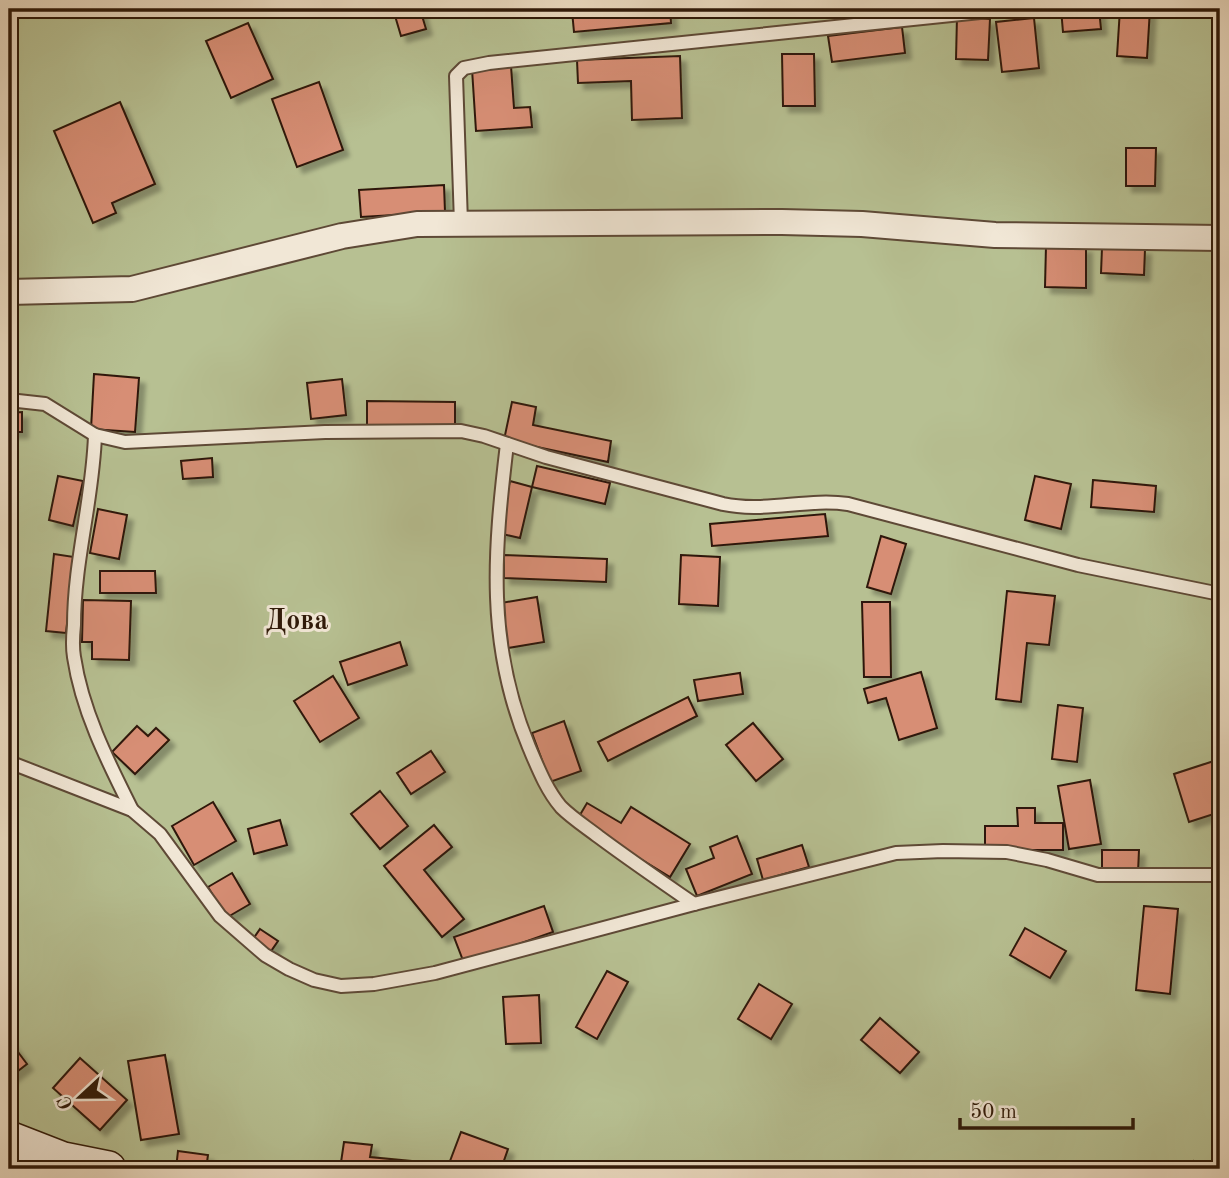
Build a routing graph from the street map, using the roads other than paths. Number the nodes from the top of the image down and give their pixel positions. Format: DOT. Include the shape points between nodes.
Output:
graph roads {
  1 [pos="1009,9"];
  2 [pos="461,223"];
  3 [pos="1220,237"];
  4 [pos="9,292"];
  5 [pos="9,400"];
  6 [pos="95,435"];
  7 [pos="507,444"];
  8 [pos="1220,594"];
  9 [pos="9,762"];
  10 [pos="132,810"];
  11 [pos="1220,875"];
  12 [pos="694,904"];
  13 [pos="9,1139"];
  14 [pos="108,1169"];
  1 -- 2 [label="lane" via="464,68 456,76"];
  2 -- 3 [label="street" via="782,222 995,235"];
  2 -- 4 [label="street" via="417,224 342,236 132,289"];
  5 -- 6 [label="lane" via="45,404"];
  6 -- 7 [label="lane" via="144,442 448,430"];
  6 -- 10 [label="lane" via="74,595 73,655 101,747"];
  7 -- 8 [label="lane" via="723,505 848,504 1079,565"];
  7 -- 12 [label="lane" via="495,591 501,652 519,723 540,773 563,809"];
  9 -- 10 [label="lane"];
  10 -- 12 [label="lane" via="160,834 220,916 265,955 326,985 366,985 435,973"];
  11 -- 12 [label="lane" via="1098,875 1007,852 896,853"];
  13 -- 14 [label="street" via="63,1160"];
}
